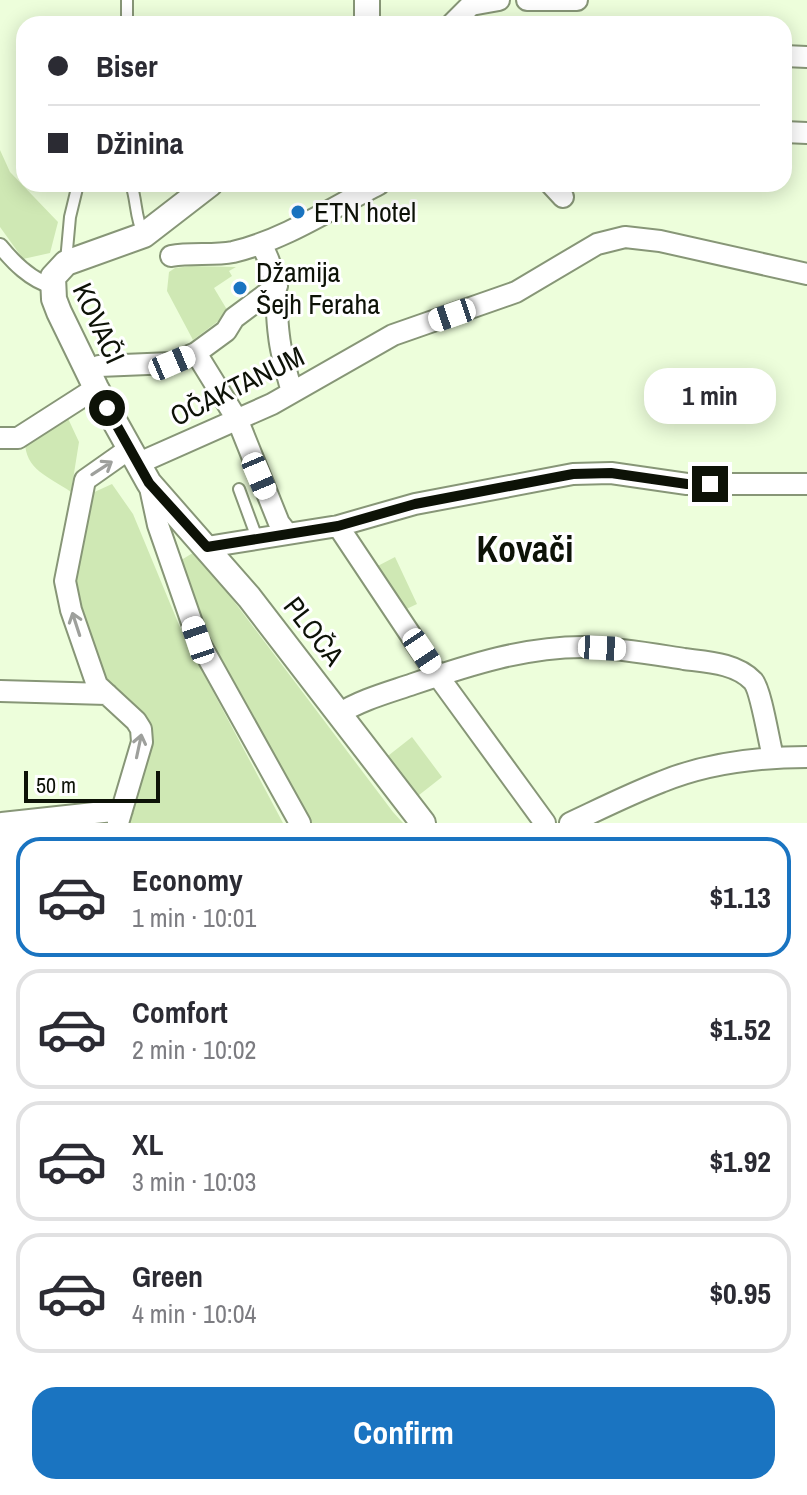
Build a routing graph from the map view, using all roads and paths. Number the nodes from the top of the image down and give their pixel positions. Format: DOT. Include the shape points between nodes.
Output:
graph roads {
  1 [pos="499,0"];
  2 [pos="527,0"];
  3 [pos="577,0"];
  4 [pos="460,16"];
  5 [pos="76,192"];
  6 [pos="134,192"];
  7 [pos="200,192"];
  8 [pos="363,192"];
  9 [pos="144,235"];
  10 [pos="261,244"];
  11 [pos="0,246"];
  12 [pos="171,256"];
  13 [pos="66,263"];
  14 [pos="807,274"];
  15 [pos="52,286"];
  16 [pos="277,286"];
  17 [pos="196,353"];
  18 [pos="92,379"];
  19 [pos="292,392"];
  20 [pos="238,421"];
  21 [pos="0,438"];
  22 [pos="139,465"];
  23 [pos="807,484"];
  24 [pos="239,489"];
  25 [pos="338,526"];
  26 [pos="287,533"];
  27 [pos="257,538"];
  28 [pos="207,547"];
  29 [pos="438,676"];
  30 [pos="0,691"];
  31 [pos="107,694"];
  32 [pos="339,714"];
  33 [pos="773,757"];
  34 [pos="807,757"];
  35 [pos="120,816"];
  36 [pos="2,823"];
  37 [pos="300,823"];
  38 [pos="423,823"];
  39 [pos="545,823"];
  40 [pos="570,823"];
  1 -- 4 [label="street" via="471,5"];
  2 -- 3 [label="street"];
  5 -- 13 [label="lane"];
  6 -- 9 [label="lane"];
  7 -- 9 [label="street"];
  8 -- 10 [label="street"];
  9 -- 13 [label="street"];
  10 -- 12 [label="street" via="228,253"];
  10 -- 16 [label="street"];
  11 -- 15 [label="street, KOVAČI" via="23,270"];
  13 -- 15 [label="street" via="55,272"];
  14 -- 19 [label="street, OČAKTANUM" via="625,237 597,244 516,292 393,335"];
  15 -- 18 [label="street, KOVAČI"];
  16 -- 17 [label="street"];
  16 -- 19 [label="street" via="279,334"];
  17 -- 18 [label="street" via="172,363 99,366"];
  17 -- 20 [label="street"];
  18 -- 21 [label="street" via="18,438"];
  18 -- 22 [label="street, KOVAČI"];
  19 -- 20 [label="street, OČAKTANUM"];
  20 -- 22 [label="street, OČAKTANUM"];
  20 -- 26 [label="street"];
  22 -- 28 [label="street, PLOČA"];
  31 -- 22 [label="street, OČAKTANUM, one-way" via="92,672 65,581 85,480"];
  22 -- 37 [label="street" via="198,640"];
  23 -- 25 [label="street" via="687,484 611,473 573,474 415,504"];
  24 -- 27 [label="lane"];
  25 -- 26 [label="street"];
  25 -- 29 [label="street"];
  26 -- 27 [label="street"];
  27 -- 28 [label="street"];
  28 -- 32 [label="street, PLOČA"];
  29 -- 32 [label="street"];
  29 -- 33 [label="street" via="534,651 584,647 727,666 756,684"];
  29 -- 39 [label="street"];
  30 -- 31 [label="street"];
  35 -- 31 [label="street, OČAKTANUM, one-way" via="142,742 141,729"];
  32 -- 38 [label="street, PLOČA"];
  33 -- 34 [label="street"];
  33 -- 40 [label="street" via="728,762 663,780"];
  35 -- 36 [label="street"];
}
